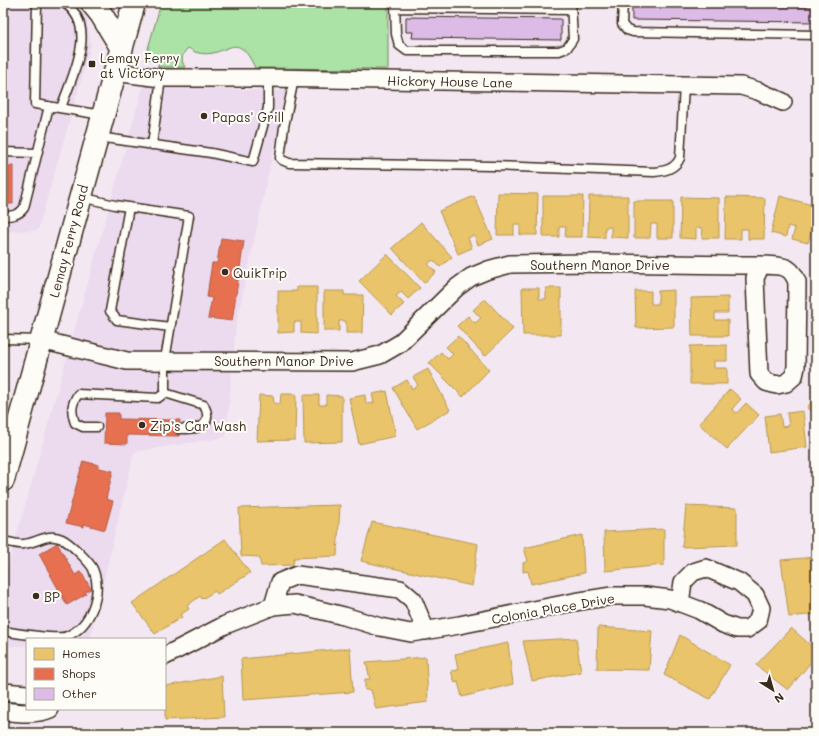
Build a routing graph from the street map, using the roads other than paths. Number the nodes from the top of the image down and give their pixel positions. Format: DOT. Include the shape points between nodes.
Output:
graph roads {
  1 [pos="37,3"];
  2 [pos="64,3"];
  3 [pos="92,3"];
  4 [pos="134,3"];
  5 [pos="624,3"];
  6 [pos="395,5"];
  7 [pos="571,6"];
  8 [pos="816,35"];
  9 [pos="121,47"];
  10 [pos="114,72"];
  11 [pos="161,78"];
  12 [pos="268,78"];
  13 [pos="294,79"];
  14 [pos="684,85"];
  15 [pos="783,102"];
  16 [pos="49,106"];
  17 [pos="61,108"];
  18 [pos="104,115"];
  19 [pos="98,137"];
  20 [pos="152,145"];
  21 [pos="3,152"];
  22 [pos="37,153"];
  23 [pos="80,197"];
  24 [pos="129,207"];
  25 [pos="3,216"];
  26 [pos="761,265"];
  27 [pos="170,327"];
  28 [pos="3,339"];
  29 [pos="41,340"];
  30 [pos="165,360"];
  31 [pos="165,394"];
  32 [pos="10,424"];
  33 [pos="97,428"];
  34 [pos="179,429"];
  35 [pos="4,475"];
  36 [pos="3,541"];
  37 [pos="680,603"];
  38 [pos="273,606"];
  39 [pos="3,631"];
  40 [pos="426,631"];
  41 [pos="166,655"];
  42 [pos="3,692"];
  43 [pos="26,694"];
  44 [pos="48,710"];
  45 [pos="3,711"];
  1 -- 16 [label="lane" via="35,104"];
  2 -- 17 [label="lane" via="74,12 82,39 79,57"];
  3 -- 9 [label="main road"];
  4 -- 9 [label="main road, Lemay Ferry Road"];
  5 -- 8 [label="lane" via="622,24 633,32"];
  6 -- 7 [label="lane"];
  6 -- 7 [label="lane" via="396,34 399,45 407,51 559,51 567,48 573,39"];
  9 -- 10 [label="main road, Lemay Ferry Road"];
  10 -- 11 [label="street, Hickory House Lane"];
  10 -- 18 [label="main road, Lemay Ferry Road"];
  11 -- 12 [label="street, Hickory House Lane"];
  11 -- 20 [label="lane"];
  12 -- 13 [label="street, Hickory House Lane"];
  12 -- 20 [label="lane" via="268,108 253,162"];
  13 -- 14 [label="street, Hickory House Lane"];
  13 -- 14 [label="lane" via="280,158 289,163 493,166 654,172 670,169 680,158"];
  14 -- 15 [label="street, Hickory House Lane" via="741,86"];
  16 -- 17 [label="lane"];
  16 -- 22 [label="lane"];
  17 -- 18 [label="lane"];
  18 -- 19 [label="main road, Lemay Ferry Road"];
  19 -- 20 [label="lane"];
  19 -- 23 [label="main road, Lemay Ferry Road"];
  21 -- 22 [label="lane"];
  22 -- 25 [label="lane" via="22,212"];
  23 -- 24 [label="lane"];
  23 -- 29 [label="main road, Lemay Ferry Road"];
  24 -- 27 [label="lane" via="110,311 117,320"];
  24 -- 27 [label="lane" via="189,216"];
  26 -- 26 [label="street, Southern Manor Drive" via="787,268 797,282 796,367 794,376 786,383 777,385 766,382 759,374 755,278"];
  26 -- 30 [label="street, Southern Manor Drive" via="510,264 471,277 456,288 399,344 380,355 352,362"];
  27 -- 30 [label="lane"];
  28 -- 29 [label="lane"];
  29 -- 30 [label="street, Southern Manor Drive" via="126,361"];
  29 -- 32 [label="main road, Lemay Ferry Road"];
  30 -- 31 [label="lane"];
  31 -- 33 [label="lane" via="158,398 78,394 71,411 75,423 83,427"];
  31 -- 34 [label="lane" via="204,405 207,415 205,422 198,428"];
  32 -- 35 [label="main road, Lemay Ferry Road"];
  36 -- 39 [label="lane" via="25,544 53,536 61,538 92,568 96,590 89,616 79,628 65,637"];
  37 -- 37 [label="street, Colonia Place Drive" via="737,629 747,629 758,620 761,608 755,595 740,582 706,568 693,572 683,582"];
  37 -- 40 [label="street, Colonia Place Drive" via="670,599 644,596 612,596"];
  38 -- 40 [label="street, Colonia Place Drive" via="295,604 380,627 410,633"];
  38 -- 40 [label="street" via="280,582 297,575 400,589 413,600"];
  38 -- 41 [label="street, Colonia Place Drive" via="225,625"];
  42 -- 43 [label="street"];
  44 -- 45 [label="street" via="15,713"];
}
